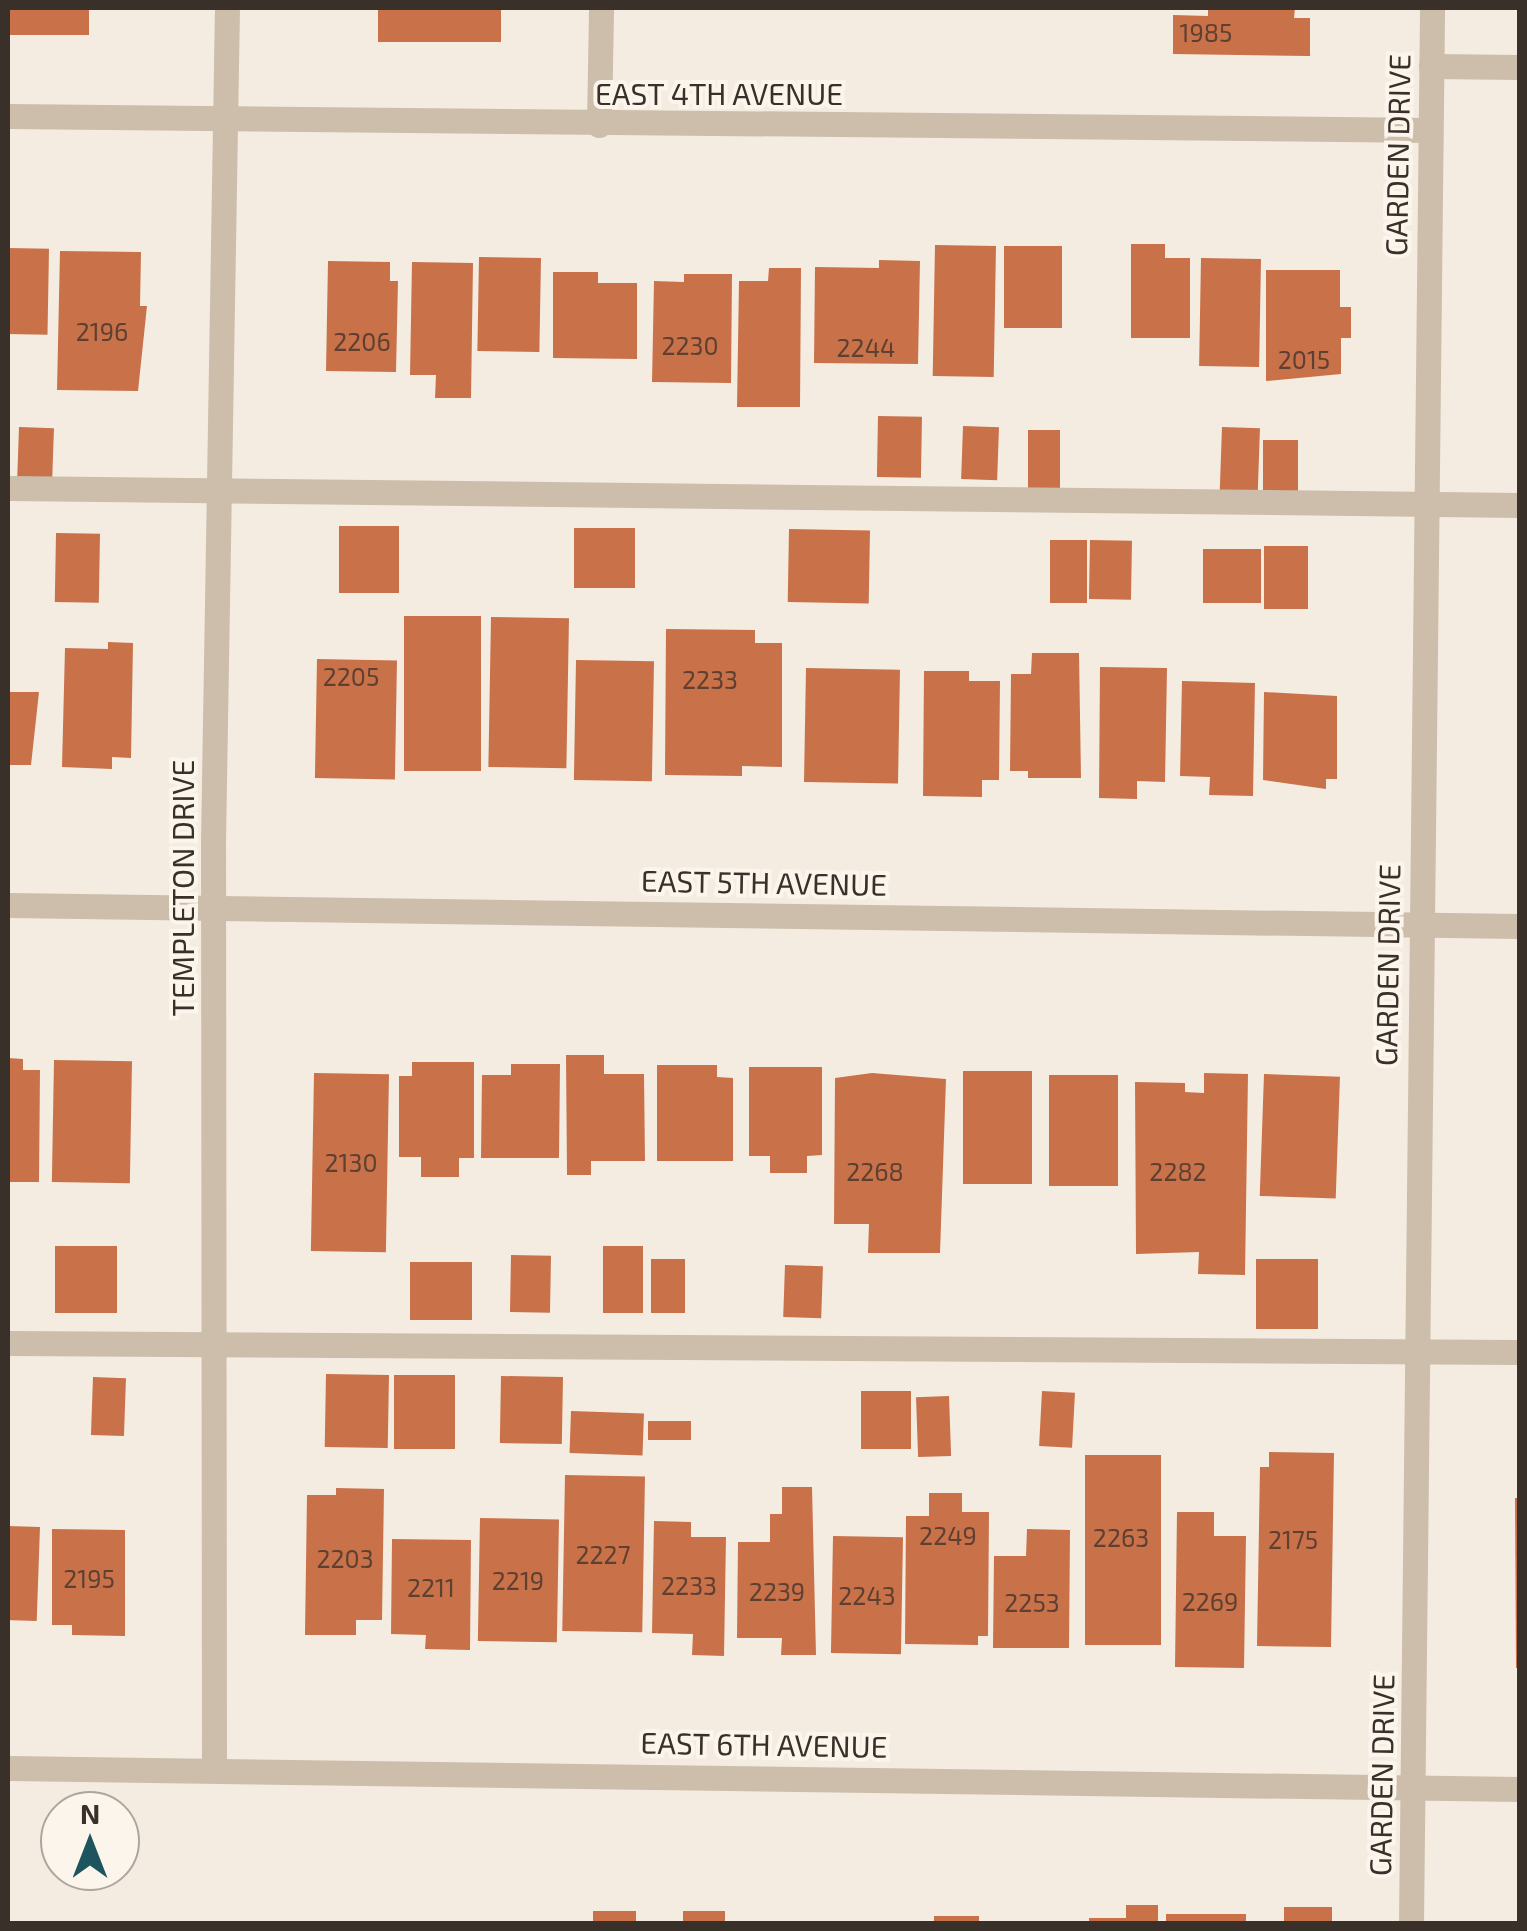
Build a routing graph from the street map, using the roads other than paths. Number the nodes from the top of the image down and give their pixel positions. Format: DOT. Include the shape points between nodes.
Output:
graph roads {
  1 [pos="227,8"];
  2 [pos="602,8"];
  3 [pos="1432,8"];
  4 [pos="1431,66"];
  5 [pos="1520,67"];
  6 [pos="8,116"];
  7 [pos="224,118"];
  8 [pos="600,125"];
  9 [pos="1430,130"];
  10 [pos="8,488"];
  11 [pos="217,491"];
  12 [pos="1422,505"];
  13 [pos="1520,505"];
  14 [pos="8,905"];
  15 [pos="213,907"];
  16 [pos="1420,924"];
  17 [pos="1520,926"];
  18 [pos="8,1342"];
  19 [pos="214,1346"];
  20 [pos="1414,1350"];
  21 [pos="1520,1352"];
  22 [pos="8,1768"];
  23 [pos="214,1770"];
  24 [pos="1414,1787"];
  25 [pos="1520,1788"];
  26 [pos="1411,1924"];
  1 -- 7 [label="street, TEMPLETON DRIVE"];
  2 -- 8 [label="street"];
  3 -- 4 [label="street, GARDEN DRIVE"];
  4 -- 5 [label="street"];
  4 -- 9 [label="street, GARDEN DRIVE"];
  6 -- 7 [label="street, EAST 4TH AVENUE"];
  7 -- 8 [label="street, EAST 4TH AVENUE"];
  7 -- 11 [label="street, TEMPLETON DRIVE"];
  8 -- 9 [label="street, EAST 4TH AVENUE"];
  9 -- 12 [label="street, GARDEN DRIVE"];
  10 -- 11 [label="street"];
  11 -- 12 [label="street"];
  11 -- 15 [label="street, TEMPLETON DRIVE"];
  12 -- 13 [label="street"];
  12 -- 16 [label="street, GARDEN DRIVE"];
  14 -- 15 [label="street, EAST 5TH AVENUE"];
  15 -- 16 [label="street, EAST 5TH AVENUE"];
  15 -- 19 [label="street, TEMPLETON DRIVE"];
  16 -- 17 [label="street, EAST 5TH AVENUE"];
  16 -- 20 [label="street, GARDEN DRIVE"];
  18 -- 19 [label="street"];
  19 -- 20 [label="street"];
  19 -- 23 [label="street, TEMPLETON DRIVE"];
  20 -- 21 [label="street"];
  20 -- 24 [label="street, GARDEN DRIVE"];
  22 -- 23 [label="street, EAST 6TH AVENUE"];
  23 -- 24 [label="street, EAST 6TH AVENUE"];
  24 -- 25 [label="street, EAST 6TH AVENUE"];
  24 -- 26 [label="street, GARDEN DRIVE"];
}
